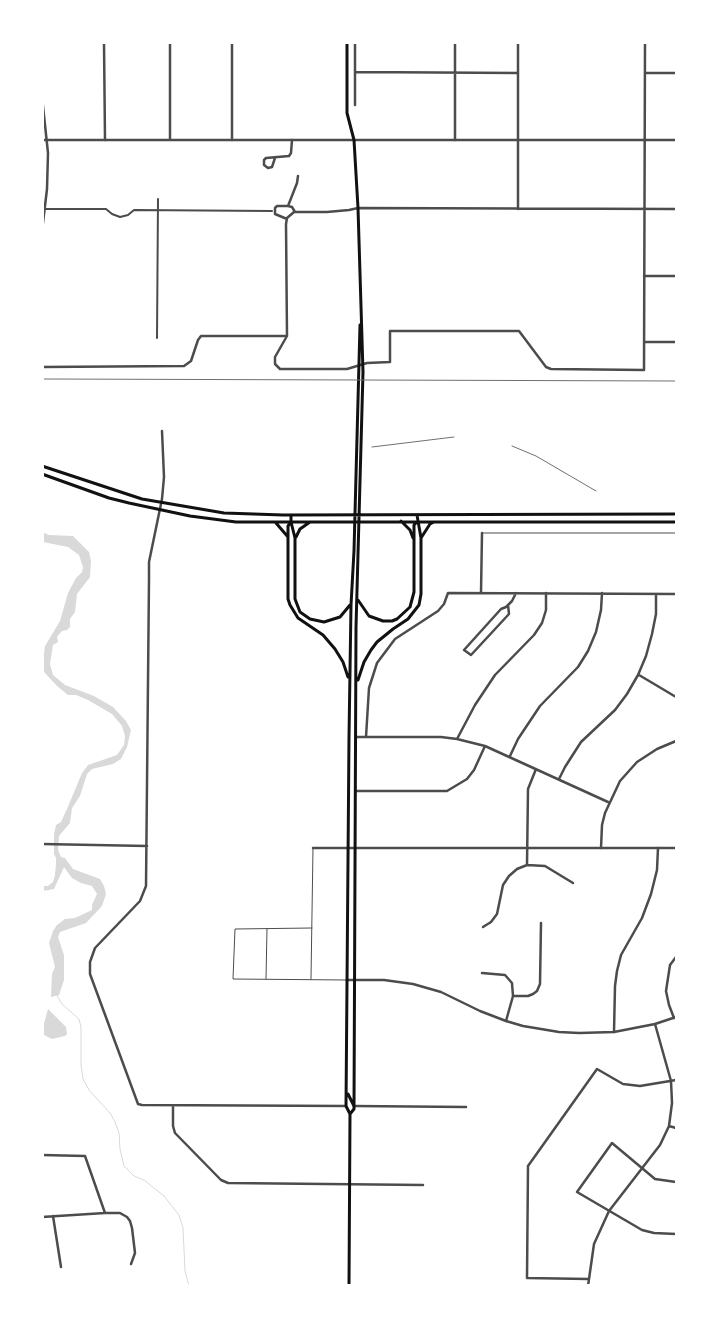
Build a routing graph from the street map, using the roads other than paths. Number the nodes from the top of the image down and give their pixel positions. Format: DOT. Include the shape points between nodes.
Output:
graph roads {
  1 [pos="104,42"];
  2 [pos="170,42"];
  3 [pos="232,42"];
  4 [pos="347,42"];
  5 [pos="355,42"];
  6 [pos="455,42"];
  7 [pos="518,42"];
  8 [pos="645,42"];
  9 [pos="355,72"];
  10 [pos="455,73"];
  11 [pos="518,73"];
  12 [pos="645,73"];
  13 [pos="676,73"];
  14 [pos="42,97"];
  15 [pos="355,105"];
  16 [pos="42,140"];
  17 [pos="47,140"];
  18 [pos="105,140"];
  19 [pos="170,140"];
  20 [pos="232,140"];
  21 [pos="292,140"];
  22 [pos="354,140"];
  23 [pos="454,140"];
  24 [pos="518,140"];
  25 [pos="644,140"];
  26 [pos="676,140"];
  27 [pos="275,158"];
  28 [pos="298,176"];
  29 [pos="158,199"];
  30 [pos="288,206"];
  31 [pos="358,208"];
  32 [pos="45,209"];
  33 [pos="518,209"];
  34 [pos="644,209"];
  35 [pos="676,209"];
  36 [pos="158,210"];
  37 [pos="272,211"];
  38 [pos="294,212"];
  39 [pos="286,219"];
  40 [pos="42,231"];
  41 [pos="644,276"];
  42 [pos="676,276"];
  43 [pos="361,302"];
  44 [pos="287,336"];
  45 [pos="157,338"];
  46 [pos="644,342"];
  47 [pos="676,342"];
  48 [pos="42,367"];
  49 [pos="162,432"];
  50 [pos="42,466"];
  51 [pos="42,474"];
  52 [pos="162,503"];
  53 [pos="161,511"];
  54 [pos="676,514"];
  55 [pos="291,515"];
  56 [pos="417,515"];
  57 [pos="401,521"];
  58 [pos="417,521"];
  59 [pos="274,522"];
  60 [pos="291,522"];
  61 [pos="311,522"];
  62 [pos="435,522"];
  63 [pos="676,522"];
  64 [pos="482,532"];
  65 [pos="676,533"];
  66 [pos="288,538"];
  67 [pos="295,538"];
  68 [pos="421,538"];
  69 [pos="414,541"];
  70 [pos="482,592"];
  71 [pos="516,593"];
  72 [pos="546,593"];
  73 [pos="602,594"];
  74 [pos="656,594"];
  75 [pos="676,594"];
  76 [pos="358,598"];
  77 [pos="351,605"];
  78 [pos="508,605"];
  79 [pos="638,675"];
  80 [pos="350,686"];
  81 [pos="357,686"];
  82 [pos="676,697"];
  83 [pos="349,720"];
  84 [pos="356,737"];
  85 [pos="366,737"];
  86 [pos="457,739"];
  87 [pos="676,741"];
  88 [pos="485,746"];
  89 [pos="510,756"];
  90 [pos="536,769"];
  91 [pos="559,779"];
  92 [pos="356,791"];
  93 [pos="608,802"];
  94 [pos="42,844"];
  95 [pos="147,846"];
  96 [pos="312,848"];
  97 [pos="348,848"];
  98 [pos="356,848"];
  99 [pos="527,848"];
  100 [pos="601,848"];
  101 [pos="658,848"];
  102 [pos="676,848"];
  103 [pos="527,865"];
  104 [pos="573,883"];
  105 [pos="541,923"];
  106 [pos="483,926"];
  107 [pos="312,928"];
  108 [pos="267,929"];
  109 [pos="676,957"];
  110 [pos="482,973"];
  111 [pos="266,980"];
  112 [pos="311,980"];
  113 [pos="347,980"];
  114 [pos="355,980"];
  115 [pos="513,996"];
  116 [pos="675,1018"];
  117 [pos="506,1021"];
  118 [pos="655,1024"];
  119 [pos="614,1032"];
  120 [pos="676,1080"];
  121 [pos="671,1081"];
  122 [pos="346,1086"];
  123 [pos="173,1106"];
  124 [pos="346,1106"];
  125 [pos="354,1106"];
  126 [pos="466,1107"];
  127 [pos="350,1114"];
  128 [pos="669,1126"];
  129 [pos="676,1128"];
  130 [pos="42,1155"];
  131 [pos="642,1168"];
  132 [pos="676,1182"];
  133 [pos="350,1185"];
  134 [pos="423,1185"];
  135 [pos="609,1211"];
  136 [pos="105,1213"];
  137 [pos="53,1216"];
  138 [pos="42,1218"];
  139 [pos="676,1234"];
  140 [pos="131,1264"];
  141 [pos="61,1266"];
  142 [pos="588,1279"];
  143 [pos="349,1286"];
  144 [pos="588,1286"];
  1 -- 18 [label="street"];
  2 -- 19 [label="street"];
  3 -- 20 [label="street"];
  4 -- 22 [label="main road" via="347,114"];
  5 -- 9 [label="street"];
  6 -- 10 [label="street"];
  7 -- 11 [label="street"];
  8 -- 12 [label="street"];
  9 -- 10 [label="street"];
  9 -- 15 [label="street"];
  10 -- 11 [label="street"];
  10 -- 23 [label="street"];
  11 -- 24 [label="street"];
  12 -- 13 [label="street"];
  12 -- 25 [label="street"];
  14 -- 17 [label="street"];
  16 -- 17 [label="street"];
  17 -- 18 [label="street"];
  17 -- 32 [label="street"];
  18 -- 19 [label="street"];
  19 -- 20 [label="street"];
  20 -- 21 [label="street"];
  21 -- 22 [label="street"];
  21 -- 27 [label="street" via="289,156"];
  22 -- 23 [label="street"];
  22 -- 31 [label="main road"];
  23 -- 24 [label="street"];
  24 -- 25 [label="street"];
  24 -- 33 [label="street"];
  25 -- 26 [label="street"];
  25 -- 34 [label="street"];
  27 -- 27 [label="street" via="266,158 264,165 272,166"];
  28 -- 30 [label="street"];
  29 -- 36 [label="street"];
  30 -- 38 [label="street"];
  30 -- 39 [label="street" via="277,206 274,210 275,214"];
  31 -- 33 [label="street"];
  31 -- 38 [label="street"];
  31 -- 43 [label="main road"];
  32 -- 36 [label="street" via="106,210 120,217 134,210"];
  32 -- 40 [label="street"];
  33 -- 34 [label="street"];
  34 -- 35 [label="street"];
  34 -- 41 [label="street"];
  36 -- 37 [label="street"];
  36 -- 45 [label="street"];
  38 -- 39 [label="street"];
  39 -- 44 [label="street"];
  41 -- 42 [label="street"];
  41 -- 46 [label="street"];
  43 -- 76 [label="main road" via="363,372"];
  43 -- 77 [label="main road"];
  44 -- 46 [label="street" via="275,357 275,364 280,368 348,369 367,363 390,362 390,331 520,331 546,367 551,369 644,370"];
  44 -- 48 [label="street" via="201,336 191,361 184,366"];
  46 -- 47 [label="street"];
  49 -- 52 [label="street"];
  50 -- 52 [label="main road" via="130,496"];
  51 -- 53 [label="main road" via="109,498"];
  52 -- 53 [label="street"];
  52 -- 55 [label="main road" via="224,513"];
  53 -- 59 [label="main road" via="229,521"];
  53 -- 95 [label="street" via="149,562"];
  54 -- 56 [label="main road"];
  55 -- 56 [label="main road"];
  55 -- 60 [label="main road"];
  56 -- 58 [label="main road"];
  57 -- 58 [label="main road"];
  57 -- 61 [label="main road"];
  57 -- 69 [label="main road" via="410,530"];
  58 -- 62 [label="main road"];
  58 -- 68 [label="main road"];
  58 -- 69 [label="main road"];
  59 -- 60 [label="main road"];
  59 -- 66 [label="main road"];
  60 -- 61 [label="main road"];
  60 -- 66 [label="main road"];
  60 -- 67 [label="main road"];
  61 -- 67 [label="main road" via="300,529"];
  62 -- 63 [label="main road"];
  62 -- 68 [label="main road"];
  64 -- 65 [label="lane"];
  64 -- 70 [label="street"];
  66 -- 80 [label="main road" via="290,605 298,618 336,649"];
  67 -- 77 [label="main road" via="295,599 300,612 310,619 324,622 340,617"];
  68 -- 81 [label="main road" via="421,594 418,605 408,619 377,642 364,662"];
  69 -- 76 [label="main road" via="414,598 406,612 392,621 378,620 366,612"];
  70 -- 71 [label="street"];
  70 -- 85 [label="street" via="448,593 438,611 394,639 377,663 369,688"];
  71 -- 72 [label="street"];
  71 -- 78 [label="street"];
  72 -- 73 [label="street"];
  72 -- 86 [label="street" via="542,623 495,675"];
  73 -- 74 [label="street"];
  73 -- 89 [label="street" via="596,632 588,651 578,667 540,706"];
  74 -- 75 [label="street"];
  74 -- 79 [label="street" via="652,634"];
  76 -- 81 [label="main road"];
  77 -- 80 [label="main road"];
  78 -- 78 [label="street" via="501,609 464,650 470,655 510,614"];
  79 -- 82 [label="street"];
  79 -- 91 [label="street" via="615,710 581,742"];
  80 -- 83 [label="main road"];
  81 -- 84 [label="main road"];
  83 -- 84 [label="main road"];
  83 -- 97 [label="main road"];
  84 -- 85 [label="street"];
  84 -- 92 [label="main road"];
  85 -- 86 [label="street"];
  86 -- 88 [label="street"];
  87 -- 93 [label="street" via="637,762 620,781"];
  88 -- 89 [label="street"];
  88 -- 92 [label="street" via="467,779 447,791"];
  89 -- 90 [label="street"];
  90 -- 91 [label="street"];
  90 -- 99 [label="street" via="528,789"];
  91 -- 93 [label="street"];
  92 -- 98 [label="main road"];
  93 -- 100 [label="street"];
  94 -- 95 [label="street"];
  95 -- 123 [label="street" via="144,893 98,943 90,968 135,1100 142,1106"];
  96 -- 97 [label="street"];
  96 -- 107 [label="lane"];
  97 -- 98 [label="street"];
  97 -- 113 [label="main road"];
  98 -- 99 [label="street"];
  98 -- 114 [label="main road"];
  99 -- 100 [label="street"];
  99 -- 103 [label="street"];
  100 -- 101 [label="street"];
  101 -- 102 [label="street"];
  101 -- 119 [label="street" via="651,894 617,971"];
  103 -- 104 [label="street" via="545,866"];
  103 -- 106 [label="street" via="509,876 503,885 497,914"];
  105 -- 115 [label="street" via="540,984 533,994"];
  107 -- 108 [label="lane"];
  107 -- 112 [label="lane"];
  108 -- 111 [label="lane"];
  108 -- 111 [label="lane" via="235,930 233,974 233,979"];
  109 -- 116 [label="street" via="670,965 666,991 668,1005"];
  110 -- 115 [label="street" via="505,975 512,983"];
  111 -- 112 [label="lane"];
  112 -- 113 [label="lane"];
  113 -- 114 [label="street"];
  113 -- 122 [label="main road"];
  114 -- 117 [label="street" via="425,987"];
  114 -- 125 [label="main road"];
  115 -- 117 [label="street"];
  116 -- 118 [label="street"];
  117 -- 119 [label="street" via="559,1032"];
  118 -- 119 [label="street"];
  118 -- 121 [label="street"];
  120 -- 121 [label="street"];
  121 -- 128 [label="street"];
  121 -- 142 [label="street" via="640,1086 623,1084 597,1069 528,1166 527,1278"];
  122 -- 124 [label="main road"];
  122 -- 125 [label="main road"];
  123 -- 124 [label="street"];
  123 -- 133 [label="street" via="175,1133 221,1180 228,1183"];
  124 -- 127 [label="main road"];
  125 -- 126 [label="street"];
  125 -- 127 [label="main road"];
  127 -- 133 [label="main road"];
  128 -- 129 [label="street"];
  128 -- 131 [label="street" via="660,1145"];
  130 -- 136 [label="street" via="84,1156"];
  131 -- 132 [label="street" via="655,1179"];
  131 -- 135 [label="street"];
  131 -- 135 [label="street" via="612,1143 578,1192"];
  133 -- 134 [label="street"];
  133 -- 143 [label="main road"];
  135 -- 139 [label="street" via="642,1230"];
  135 -- 142 [label="street" via="594,1244"];
  136 -- 137 [label="street"];
  136 -- 140 [label="street" via="120,1214 130,1220 135,1253"];
  137 -- 138 [label="street"];
  137 -- 141 [label="street"];
  142 -- 144 [label="street"];
}
